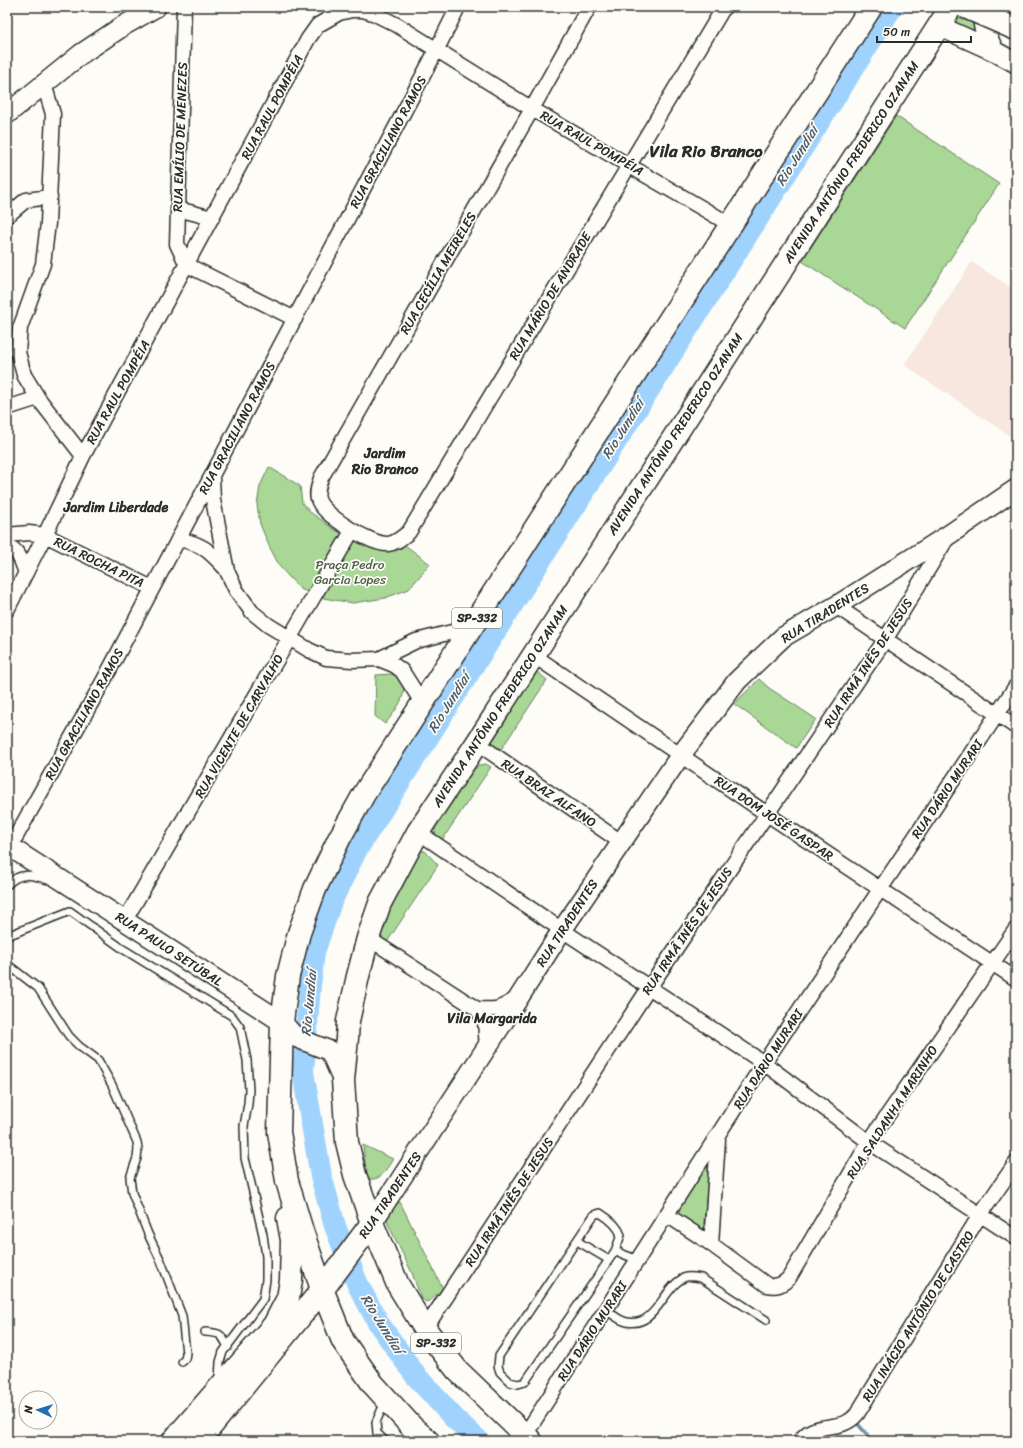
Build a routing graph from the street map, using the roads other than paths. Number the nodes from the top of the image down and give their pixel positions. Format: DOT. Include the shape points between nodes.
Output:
graph roads {
  1 [pos="156,7"];
  2 [pos="184,7"];
  3 [pos="458,7"];
  4 [pos="589,7"];
  5 [pos="724,7"];
  6 [pos="871,7"];
  7 [pos="951,7"];
  8 [pos="965,7"];
  9 [pos="983,7"];
  10 [pos="1013,7"];
  11 [pos="1016,8"];
  12 [pos="939,26"];
  13 [pos="1016,29"];
  14 [pos="437,49"];
  15 [pos="994,51"];
  16 [pos="1016,63"];
  17 [pos="44,84"];
  18 [pos="532,109"];
  19 [pos="7,114"];
  20 [pos="629,164"];
  21 [pos="50,197"];
  22 [pos="178,209"];
  23 [pos="7,216"];
  24 [pos="212,218"];
  25 [pos="731,224"];
  26 [pos="187,264"];
  27 [pos="295,319"];
  28 [pos="38,398"];
  29 [pos="7,408"];
  30 [pos="83,456"];
  31 [pos="212,475"];
  32 [pos="1016,489"];
  33 [pos="352,531"];
  34 [pos="950,534"];
  35 [pos="7,535"];
  36 [pos="45,535"];
  37 [pos="178,539"];
  38 [pos="7,546"];
  39 [pos="227,571"];
  40 [pos="26,573"];
  41 [pos="152,588"];
  42 [pos="836,606"];
  43 [pos="7,610"];
  44 [pos="472,627"];
  45 [pos="290,639"];
  46 [pos="885,640"];
  47 [pos="533,655"];
  48 [pos="379,659"];
  49 [pos="1016,686"];
  50 [pos="423,704"];
  51 [pos="997,714"];
  52 [pos="1016,727"];
  53 [pos="477,743"];
  54 [pos="680,756"];
  55 [pos="767,814"];
  56 [pos="418,832"];
  57 [pos="621,842"];
  58 [pos="9,846"];
  59 [pos="7,885"];
  60 [pos="71,887"];
  61 [pos="880,889"];
  62 [pos="125,920"];
  63 [pos="1016,929"];
  64 [pos="562,930"];
  65 [pos="7,936"];
  66 [pos="368,938"];
  67 [pos="992,963"];
  68 [pos="7,964"];
  69 [pos="1016,979"];
  70 [pos="649,988"];
  71 [pos="518,998"];
  72 [pos="477,1009"];
  73 [pos="289,1029"];
  74 [pos="486,1048"];
  75 [pos="764,1063"];
  76 [pos="343,1080"];
  77 [pos="718,1137"];
  78 [pos="869,1142"];
  79 [pos="1016,1163"];
  80 [pos="287,1181"];
  81 [pos="667,1215"];
  82 [pos="980,1215"];
  83 [pos="366,1232"];
  84 [pos="1016,1238"];
  85 [pos="577,1241"];
  86 [pos="711,1244"];
  87 [pos="615,1251"];
  88 [pos="609,1260"];
  89 [pos="638,1260"];
  90 [pos="325,1285"];
  91 [pos="606,1310"];
  92 [pos="766,1320"];
  93 [pos="425,1329"];
  94 [pos="205,1332"];
  95 [pos="228,1347"];
  96 [pos="182,1362"];
  97 [pos="219,1389"];
  98 [pos="387,1399"];
  99 [pos="528,1438"];
  100 [pos="173,1441"];
  101 [pos="199,1441"];
  102 [pos="385,1441"];
  103 [pos="428,1441"];
  104 [pos="800,1441"];
  1 -- 17 [label="street" via="81,54"];
  2 -- 22 [label="street, RUA EMÍLIO DE MENEZES"];
  3 -- 14 [label="street, RUA GRACILIANO RAMOS"];
  4 -- 18 [label="street, RUA CECÍLIA MEIRELES"];
  5 -- 20 [label="street, RUA MÁRIO DE ANDRADE"];
  6 -- 25 [label="main road, SP-332"];
  7 -- 12 [label="main road, AVENIDA ANTÔNIO FREDERICO OZANAM / SP-332"];
  8 -- 13 [label="main road, bridge"];
  9 -- 15 [label="street" via="983,28"];
  10 -- 11 [label="main road"];
  12 -- 15 [label="street"];
  12 -- 47 [label="main road, AVENIDA ANTÔNIO FREDERICO OZANAM / SP-332"];
  14 -- 18 [label="street, RUA RAUL POMPÉIA"];
  14 -- 24 [label="street, RUA RAUL POMPÉIA" via="397,25 363,10 339,13 318,26 308,39"];
  14 -- 27 [label="street, RUA GRACILIANO RAMOS"];
  15 -- 16 [label="street"];
  17 -- 19 [label="street"];
  17 -- 21 [label="street" via="53,114"];
  18 -- 20 [label="street, RUA RAUL POMPÉIA"];
  18 -- 33 [label="street, RUA CECÍLIA MEIRELES" via="321,478 318,499 322,507"];
  20 -- 25 [label="street, RUA RAUL POMPÉIA"];
  20 -- 33 [label="street, RUA MÁRIO DE ANDRADE" via="409,532 398,541 388,544 376,542"];
  21 -- 23 [label="street" via="26,200"];
  21 -- 28 [label="street" via="43,264 20,328 18,352 24,375"];
  22 -- 24 [label="street"];
  22 -- 26 [label="street, RUA EMÍLIO DE MENEZES" via="177,244"];
  24 -- 26 [label="street, RUA RAUL POMPÉIA"];
  25 -- 44 [label="main road, SP-332"];
  26 -- 27 [label="street"];
  26 -- 30 [label="street, RUA RAUL POMPÉIA"];
  27 -- 31 [label="street, RUA GRACILIANO RAMOS"];
  28 -- 29 [label="street"];
  28 -- 30 [label="street"];
  30 -- 36 [label="street, RUA RAUL POMPÉIA"];
  31 -- 37 [label="street, RUA GRACILIANO RAMOS"];
  31 -- 39 [label="street" via="213,500"];
  32 -- 34 [label="street, RUA TIRADENTES"];
  33 -- 45 [label="street, RUA VICENTE DE CARVALHO"];
  34 -- 42 [label="street, RUA TIRADENTES"];
  34 -- 46 [label="street, RUA IRMÃ INÊS DE JESUS"];
  35 -- 36 [label="street"];
  36 -- 40 [label="street, RUA RAUL POMPÉIA"];
  36 -- 41 [label="street, RUA ROCHA PITA"];
  37 -- 39 [label="street" via="200,545"];
  37 -- 41 [label="street, RUA GRACILIANO RAMOS"];
  38 -- 40 [label="street" via="19,555"];
  39 -- 45 [label="street" via="236,590 252,612"];
  40 -- 43 [label="street, RUA RAUL POMPÉIA"];
  41 -- 58 [label="street, RUA GRACILIANO RAMOS" via="104,680"];
  42 -- 46 [label="street"];
  42 -- 54 [label="street, RUA TIRADENTES" via="783,637 737,681"];
  44 -- 48 [label="street" via="416,641"];
  44 -- 50 [label="main road, SP-332"];
  45 -- 48 [label="street" via="326,658"];
  45 -- 62 [label="street, RUA VICENTE DE CARVALHO"];
  46 -- 51 [label="street"];
  46 -- 55 [label="street, RUA IRMÃ INÊS DE JESUS"];
  47 -- 53 [label="main road, AVENIDA ANTÔNIO FREDERICO OZANAM / SP-332"];
  47 -- 54 [label="street, RUA DOM JOSÉ GASPAR"];
  48 -- 50 [label="street" via="402,671"];
  49 -- 51 [label="street, RUA DÁRIO MURARI"];
  50 -- 73 [label="main road, SP-332" via="364,794 315,889 288,976"];
  51 -- 52 [label="street"];
  51 -- 61 [label="street, RUA DÁRIO MURARI"];
  53 -- 56 [label="main road, AVENIDA ANTÔNIO FREDERICO OZANAM / SP-332"];
  53 -- 57 [label="street, RUA BRAZ ALFANO"];
  54 -- 55 [label="street, RUA DOM JOSÉ GASPAR"];
  54 -- 57 [label="street, RUA TIRADENTES"];
  55 -- 61 [label="street, RUA DOM JOSÉ GASPAR"];
  55 -- 70 [label="street, RUA IRMÃ INÊS DE JESUS"];
  56 -- 64 [label="street"];
  56 -- 66 [label="main road, AVENIDA ANTÔNIO FREDERICO OZANAM / SP-332" via="380,903"];
  57 -- 64 [label="street, RUA TIRADENTES"];
  58 -- 60 [label="street, RUA PAULO SETÚBAL"];
  59 -- 60 [label="lane" via="12,879 27,875"];
  60 -- 62 [label="street, RUA PAULO SETÚBAL"];
  61 -- 67 [label="street, RUA DOM JOSÉ GASPAR"];
  61 -- 75 [label="street, RUA DÁRIO MURARI"];
  62 -- 73 [label="street, RUA PAULO SETÚBAL"];
  63 -- 67 [label="street, RUA SALDANHA MARINHO"];
  64 -- 70 [label="street"];
  64 -- 71 [label="street, RUA TIRADENTES"];
  65 -- 95 [label="lane" via="70,911 123,949 237,1020 246,1060 248,1090 244,1126 245,1158 263,1235 266,1280 263,1299"];
  66 -- 72 [label="street"];
  66 -- 76 [label="main road, AVENIDA ANTÔNIO FREDERICO OZANAM / SP-332" via="348,1021"];
  67 -- 69 [label="street, RUA DOM JOSÉ GASPAR"];
  67 -- 78 [label="street, RUA SALDANHA MARINHO"];
  68 -- 96 [label="lane" via="38,988 69,1036 98,1060 125,1113 138,1149 130,1185 182,1316 186,1353"];
  70 -- 75 [label="street"];
  70 -- 93 [label="street, RUA IRMÃ INÊS DE JESUS"];
  71 -- 72 [label="street" via="502,1008"];
  71 -- 74 [label="street, RUA TIRADENTES"];
  72 -- 74 [label="street" via="485,1021"];
  73 -- 76 [label="street, RUA PAULO SETÚBAL" via="330,1051"];
  73 -- 80 [label="main road, SP-332" via="280,1053 279,1132"];
  74 -- 83 [label="street, RUA TIRADENTES"];
  75 -- 77 [label="street, RUA DÁRIO MURARI"];
  75 -- 78 [label="street"];
  76 -- 83 [label="main road, AVENIDA ANTÔNIO FREDERICO OZANAM / SP-332" via="348,1142"];
  77 -- 81 [label="street, RUA DÁRIO MURARI"];
  77 -- 86 [label="street"];
  78 -- 82 [label="street"];
  78 -- 86 [label="street, RUA SALDANHA MARINHO" via="789,1278 783,1284 767,1285"];
  79 -- 82 [label="street, RUA INÁCIO ANTÔNIO DE CASTRO"];
  80 -- 90 [label="main road, SP-332" via="302,1231"];
  80 -- 97 [label="main road" via="286,1206 292,1240 288,1298 274,1325"];
  81 -- 86 [label="street"];
  81 -- 89 [label="street, RUA DÁRIO MURARI"];
  82 -- 84 [label="street"];
  82 -- 104 [label="street, RUA INÁCIO ANTÔNIO DE CASTRO" via="857,1414 845,1424 810,1430"];
  83 -- 90 [label="main road, RUA TIRADENTES"];
  83 -- 93 [label="main road, AVENIDA ANTÔNIO FREDERICO OZANAM / SP-332"];
  85 -- 87 [label="lane" via="594,1215 600,1213 619,1230 621,1235"];
  85 -- 88 [label="lane"];
  85 -- 88 [label="lane" via="499,1356 500,1372 510,1382 525,1382"];
  87 -- 88 [label="lane"];
  87 -- 89 [label="lane"];
  89 -- 91 [label="street, RUA DÁRIO MURARI"];
  90 -- 98 [label="main road, SP-332" via="343,1341 373,1384"];
  90 -- 101 [label="main road, RUA TIRADENTES"];
  91 -- 92 [label="lane" via="623,1321 641,1321 650,1316 679,1281 692,1276 701,1278"];
  91 -- 99 [label="street, RUA DÁRIO MURARI"];
  93 -- 99 [label="main road, AVENIDA ANTÔNIO FREDERICO OZANAM / SP-332" via="456,1370"];
  94 -- 95 [label="lane" via="220,1333"];
  95 -- 97 [label="lane" via="223,1352 220,1362"];
  97 -- 100 [label="main road"];
  98 -- 102 [label="lane" via="376,1422 377,1433"];
  98 -- 103 [label="main road, SP-332"];
}
